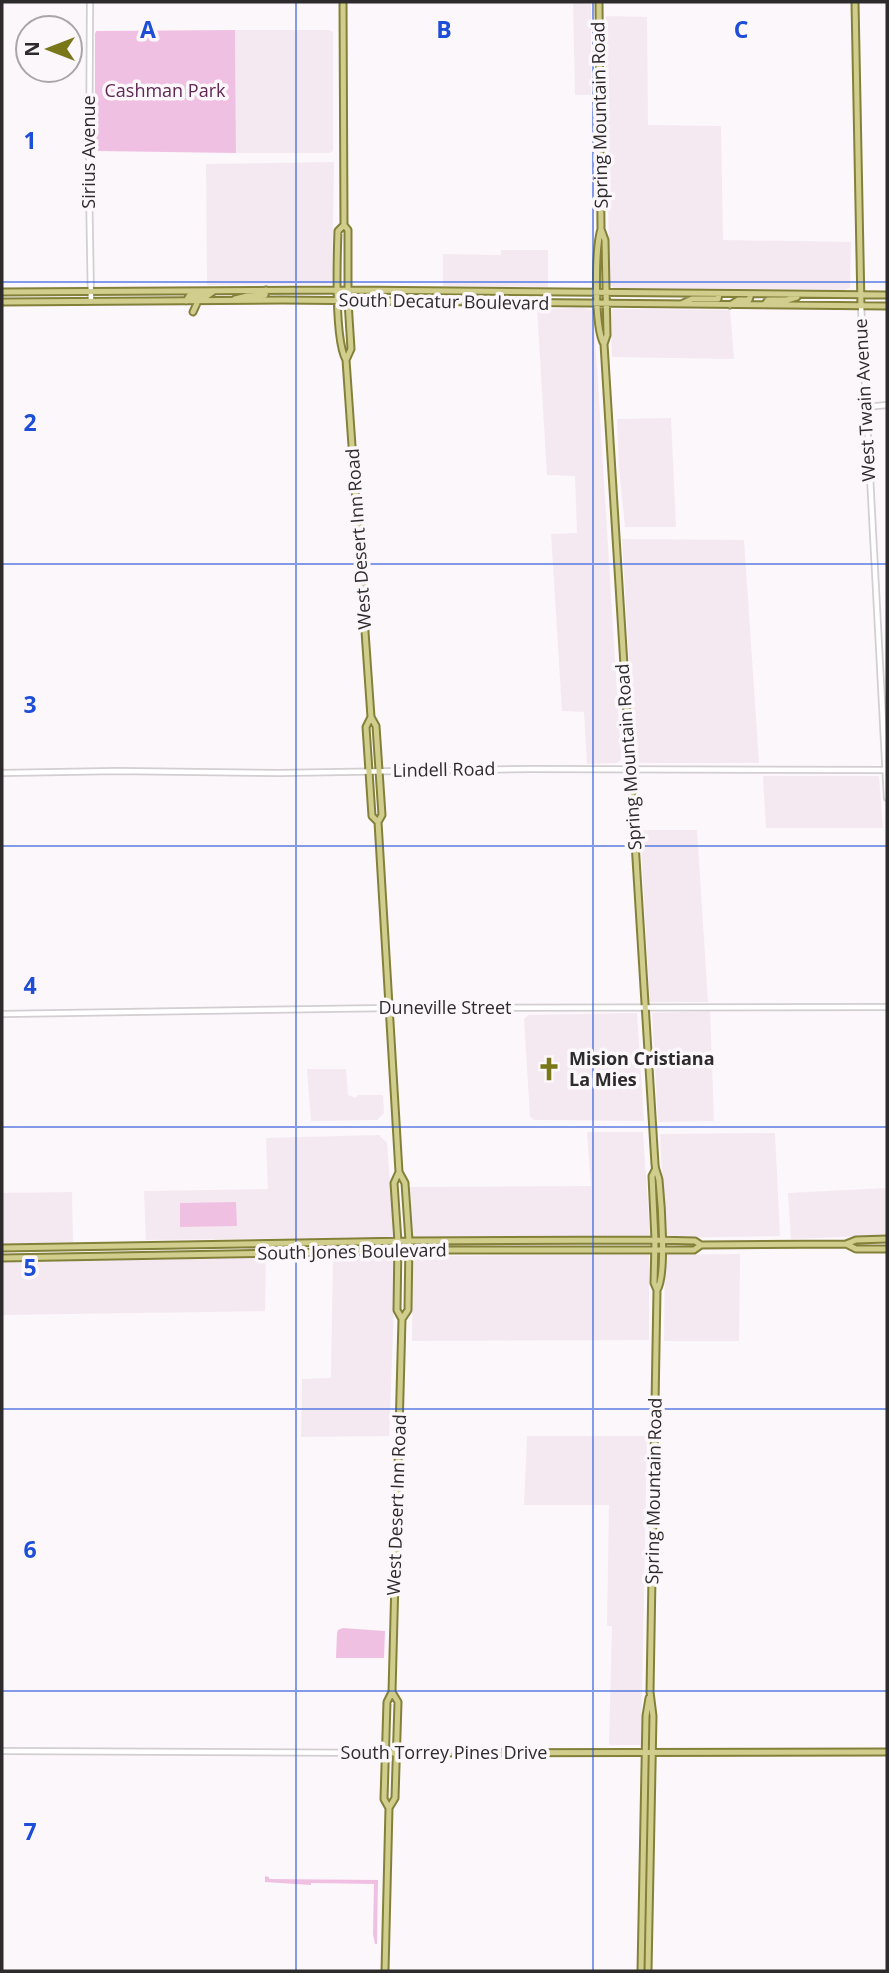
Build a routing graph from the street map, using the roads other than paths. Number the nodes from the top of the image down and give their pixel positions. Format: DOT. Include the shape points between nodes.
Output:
graph roads {
  1 [pos="90,2"];
  2 [pos="343,2"];
  3 [pos="598,2"];
  4 [pos="855,2"];
  5 [pos="344,225"];
  6 [pos="601,229"];
  7 [pos="215,290"];
  8 [pos="266,290"];
  9 [pos="337,290"];
  10 [pos="348,290"];
  11 [pos="91,291"];
  12 [pos="2,292"];
  13 [pos="598,293"];
  14 [pos="606,293"];
  15 [pos="719,294"];
  16 [pos="751,294"];
  17 [pos="804,295"];
  18 [pos="860,295"];
  19 [pos="887,295"];
  20 [pos="91,301"];
  21 [pos="186,301"];
  22 [pos="198,301"];
  23 [pos="228,301"];
  24 [pos="338,301"];
  25 [pos="348,301"];
  26 [pos="2,302"];
  27 [pos="598,304"];
  28 [pos="606,304"];
  29 [pos="680,305"];
  30 [pos="730,305"];
  31 [pos="764,305"];
  32 [pos="861,306"];
  33 [pos="887,306"];
  34 [pos="193,312"];
  35 [pos="604,344"];
  36 [pos="346,360"];
  37 [pos="887,405"];
  38 [pos="865,407"];
  39 [pos="371,717"];
  40 [pos="886,769"];
  41 [pos="630,770"];
  42 [pos="369,771"];
  43 [pos="379,771"];
  44 [pos="2,773"];
  45 [pos="887,798"];
  46 [pos="377,822"];
  47 [pos="645,1007"];
  48 [pos="887,1007"];
  49 [pos="388,1009"];
  50 [pos="2,1014"];
  51 [pos="399,1172"];
  52 [pos="659,1240"];
  53 [pos="887,1240"];
  54 [pos="409,1241"];
  55 [pos="526,1241"];
  56 [pos="398,1242"];
  57 [pos="846,1244"];
  58 [pos="701,1245"];
  59 [pos="2,1248"];
  60 [pos="887,1249"];
  61 [pos="529,1250"];
  62 [pos="658,1250"];
  63 [pos="398,1251"];
  64 [pos="409,1251"];
  65 [pos="2,1258"];
  66 [pos="402,1319"];
  67 [pos="393,1692"];
  68 [pos="2,1751"];
  69 [pos="649,1752"];
  70 [pos="887,1752"];
  71 [pos="386,1753"];
  72 [pos="397,1753"];
  73 [pos="390,1808"];
  74 [pos="385,1971"];
  75 [pos="641,1971"];
  76 [pos="648,1971"];
  1 -- 11 [label="street, Sirius Avenue"];
  2 -- 5 [label="main road, West Desert Inn Road"];
  3 -- 6 [label="main road, Spring Mountain Road"];
  4 -- 18 [label="main road, West Twain Avenue"];
  5 -- 9 [label="main road, West Desert Inn Road" via="338,232"];
  5 -- 10 [label="main road, West Desert Inn Road" via="348,230"];
  6 -- 13 [label="main road, Spring Mountain Road"];
  6 -- 14 [label="main road, Spring Mountain Road"];
  7 -- 8 [label="main road, South Decatur Boulevard"];
  7 -- 11 [label="main road, South Decatur Boulevard"];
  7 -- 21 [label="main road" via="206,296 189,296"];
  8 -- 9 [label="main road, South Decatur Boulevard"];
  8 -- 23 [label="main road" via="264,295"];
  9 -- 10 [label="main road, South Decatur Boulevard"];
  9 -- 24 [label="main road, West Desert Inn Road"];
  10 -- 13 [label="main road, South Decatur Boulevard"];
  10 -- 25 [label="main road, West Desert Inn Road"];
  11 -- 12 [label="main road, South Decatur Boulevard"];
  11 -- 20 [label="street, Sirius Avenue"];
  13 -- 14 [label="main road, South Decatur Boulevard"];
  13 -- 27 [label="main road, Spring Mountain Road"];
  14 -- 15 [label="main road, South Decatur Boulevard"];
  14 -- 28 [label="main road, Spring Mountain Road"];
  15 -- 16 [label="main road, South Decatur Boulevard"];
  15 -- 29 [label="main road" via="718,299 692,299"];
  16 -- 17 [label="main road, South Decatur Boulevard"];
  16 -- 30 [label="main road" via="749,300"];
  17 -- 18 [label="main road, South Decatur Boulevard"];
  17 -- 31 [label="main road" via="769,300"];
  18 -- 19 [label="main road, South Decatur Boulevard"];
  18 -- 32 [label="main road, West Twain Avenue"];
  20 -- 21 [label="main road, South Decatur Boulevard"];
  20 -- 26 [label="main road, South Decatur Boulevard"];
  21 -- 22 [label="main road, South Decatur Boulevard"];
  22 -- 23 [label="main road, South Decatur Boulevard"];
  22 -- 34 [label="main road"];
  23 -- 24 [label="main road, South Decatur Boulevard"];
  24 -- 25 [label="main road, South Decatur Boulevard"];
  24 -- 36 [label="main road, West Desert Inn Road" via="341,352"];
  25 -- 27 [label="main road, South Decatur Boulevard"];
  25 -- 36 [label="main road, West Desert Inn Road" via="351,349"];
  27 -- 28 [label="main road, South Decatur Boulevard"];
  27 -- 35 [label="main road, Spring Mountain Road"];
  28 -- 29 [label="main road, South Decatur Boulevard"];
  28 -- 35 [label="main road, Spring Mountain Road"];
  29 -- 30 [label="main road, South Decatur Boulevard"];
  30 -- 31 [label="main road, South Decatur Boulevard"];
  31 -- 32 [label="main road, South Decatur Boulevard"];
  32 -- 33 [label="main road, South Decatur Boulevard"];
  32 -- 38 [label="street, West Twain Avenue"];
  35 -- 41 [label="main road, Spring Mountain Road"];
  36 -- 39 [label="main road, West Desert Inn Road"];
  37 -- 38 [label="street"];
  38 -- 40 [label="street, West Twain Avenue"];
  39 -- 42 [label="main road, West Desert Inn Road" via="366,727"];
  39 -- 43 [label="main road, West Desert Inn Road" via="376,726"];
  40 -- 41 [label="street, Lindell Road"];
  40 -- 45 [label="street, West Twain Avenue"];
  41 -- 43 [label="street, Lindell Road"];
  41 -- 47 [label="main road, Spring Mountain Road"];
  42 -- 43 [label="street, Lindell Road"];
  42 -- 44 [label="street, Lindell Road"];
  42 -- 46 [label="main road, West Desert Inn Road" via="372,816"];
  43 -- 46 [label="main road, West Desert Inn Road" via="382,815"];
  46 -- 49 [label="main road, West Desert Inn Road"];
  47 -- 48 [label="street, Duneville Street"];
  47 -- 49 [label="street, Duneville Street"];
  47 -- 52 [label="main road, Spring Mountain Road"];
  49 -- 50 [label="street, Duneville Street"];
  49 -- 51 [label="main road, West Desert Inn Road"];
  51 -- 54 [label="main road, West Desert Inn Road" via="405,1183"];
  51 -- 56 [label="main road, West Desert Inn Road" via="394,1184"];
  52 -- 55 [label="main road, South Jones Boulevard"];
  52 -- 58 [label="main road, South Jones Boulevard"];
  52 -- 62 [label="main road, Spring Mountain Road"];
  53 -- 57 [label="main road, South Jones Boulevard"];
  54 -- 55 [label="main road, South Jones Boulevard"];
  54 -- 56 [label="main road, South Jones Boulevard"];
  54 -- 64 [label="main road, West Desert Inn Road"];
  55 -- 61 [label="main road"];
  56 -- 59 [label="main road, South Jones Boulevard"];
  56 -- 63 [label="main road, West Desert Inn Road"];
  57 -- 58 [label="main road, South Jones Boulevard"];
  57 -- 60 [label="main road, South Jones Boulevard" via="856,1249"];
  58 -- 62 [label="main road, South Jones Boulevard" via="694,1250"];
  61 -- 62 [label="main road, South Jones Boulevard"];
  61 -- 64 [label="main road, South Jones Boulevard"];
  62 -- 69 [label="main road, Spring Mountain Road" via="646,1716"];
  63 -- 64 [label="main road, South Jones Boulevard"];
  63 -- 65 [label="main road, South Jones Boulevard"];
  63 -- 66 [label="main road, West Desert Inn Road" via="397,1310"];
  64 -- 66 [label="main road, West Desert Inn Road" via="408,1310"];
  66 -- 67 [label="main road, West Desert Inn Road"];
  67 -- 71 [label="main road, West Desert Inn Road" via="387,1702"];
  67 -- 72 [label="main road, West Desert Inn Road" via="398,1702"];
  68 -- 71 [label="street, South Torrey Pines Drive"];
  69 -- 70 [label="main road, South Torrey Pines Drive"];
  69 -- 72 [label="main road, South Torrey Pines Drive"];
  69 -- 75 [label="main road, Spring Mountain Road"];
  69 -- 76 [label="main road, Spring Mountain Road"];
  71 -- 72 [label="main road, South Torrey Pines Drive"];
  71 -- 73 [label="main road, West Desert Inn Road" via="384,1799"];
  72 -- 73 [label="main road, West Desert Inn Road" via="395,1798"];
  73 -- 74 [label="main road, West Desert Inn Road"];
}
